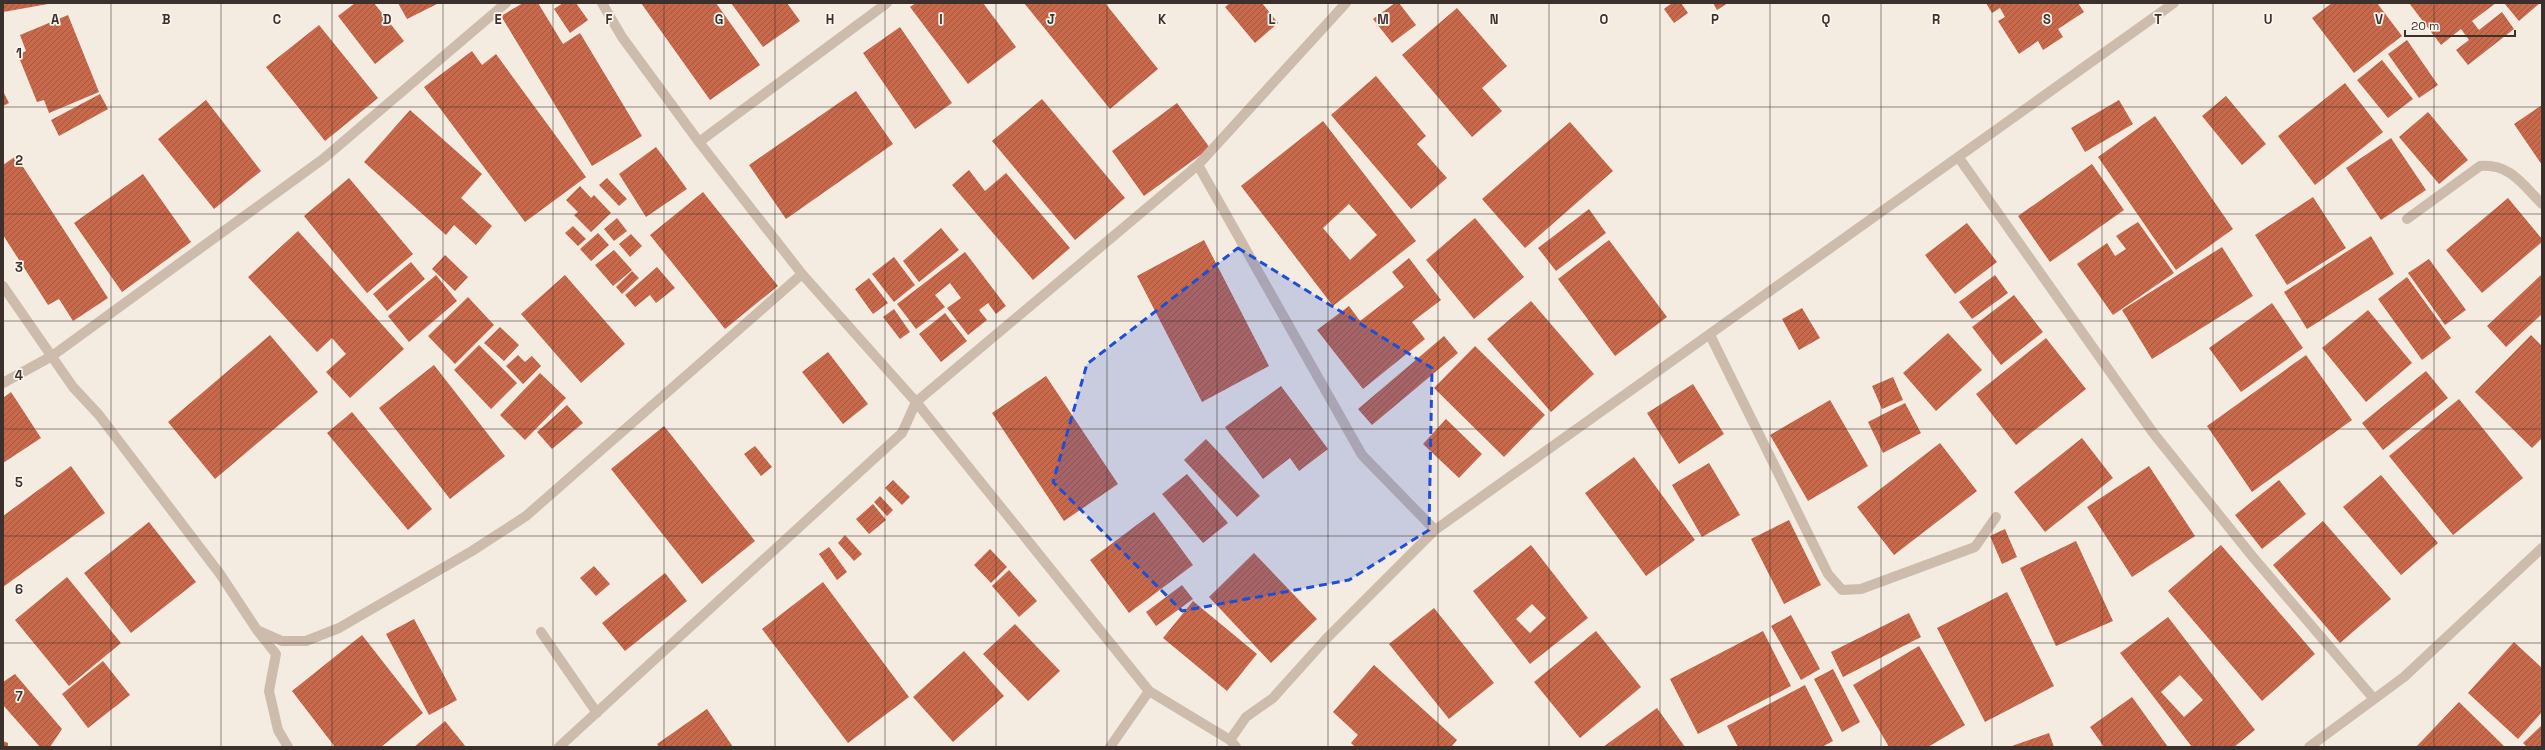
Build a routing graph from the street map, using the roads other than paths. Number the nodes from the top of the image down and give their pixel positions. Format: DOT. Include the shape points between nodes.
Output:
graph roads {
  1 [pos="506,3"];
  2 [pos="602,3"];
  3 [pos="887,3"];
  4 [pos="1346,3"];
  5 [pos="2174,3"];
  6 [pos="699,142"];
  7 [pos="1959,158"];
  8 [pos="1198,165"];
  9 [pos="2542,204"];
  10 [pos="2407,219"];
  11 [pos="802,274"];
  12 [pos="3,286"];
  13 [pos="1710,335"];
  14 [pos="52,356"];
  15 [pos="3,383"];
  16 [pos="916,402"];
  17 [pos="1996,517"];
  18 [pos="1435,530"];
  19 [pos="2542,548"];
  20 [pos="257,630"];
  21 [pos="541,632"];
  22 [pos="1149,691"];
  23 [pos="2374,700"];
  24 [pos="597,713"];
  25 [pos="1233,743"];
  26 [pos="288,747"];
  27 [pos="560,747"];
  28 [pos="1110,747"];
  29 [pos="2309,747"];
  1 -- 14 [label="street" via="323,159"];
  2 -- 6 [label="street" via="622,37"];
  3 -- 6 [label="street"];
  4 -- 8 [label="street"];
  5 -- 7 [label="street"];
  6 -- 11 [label="street"];
  7 -- 13 [label="street"];
  7 -- 23 [label="street" via="2154,434 2252,556"];
  8 -- 16 [label="street"];
  8 -- 18 [label="street" via="1362,455"];
  9 -- 10 [label="street" via="2510,172 2494,164 2480,166"];
  11 -- 16 [label="street"];
  11 -- 20 [label="street" via="526,516 472,551 339,628 306,641 282,641"];
  12 -- 14 [label="street"];
  13 -- 17 [label="street" via="1828,574 1842,590 1861,589 1974,547"];
  13 -- 18 [label="street"];
  14 -- 15 [label="street"];
  14 -- 20 [label="street" via="73,387 99,415 220,574"];
  16 -- 22 [label="street"];
  16 -- 24 [label="street" via="902,433"];
  18 -- 25 [label="street" via="1326,639 1273,698 1246,717"];
  19 -- 23 [label="street" via="2404,677"];
  20 -- 26 [label="street" via="276,654 269,691 278,730"];
  21 -- 24 [label="street"];
  22 -- 25 [label="street"];
  22 -- 28 [label="street"];
  23 -- 29 [label="street"];
  24 -- 27 [label="street"];
}
